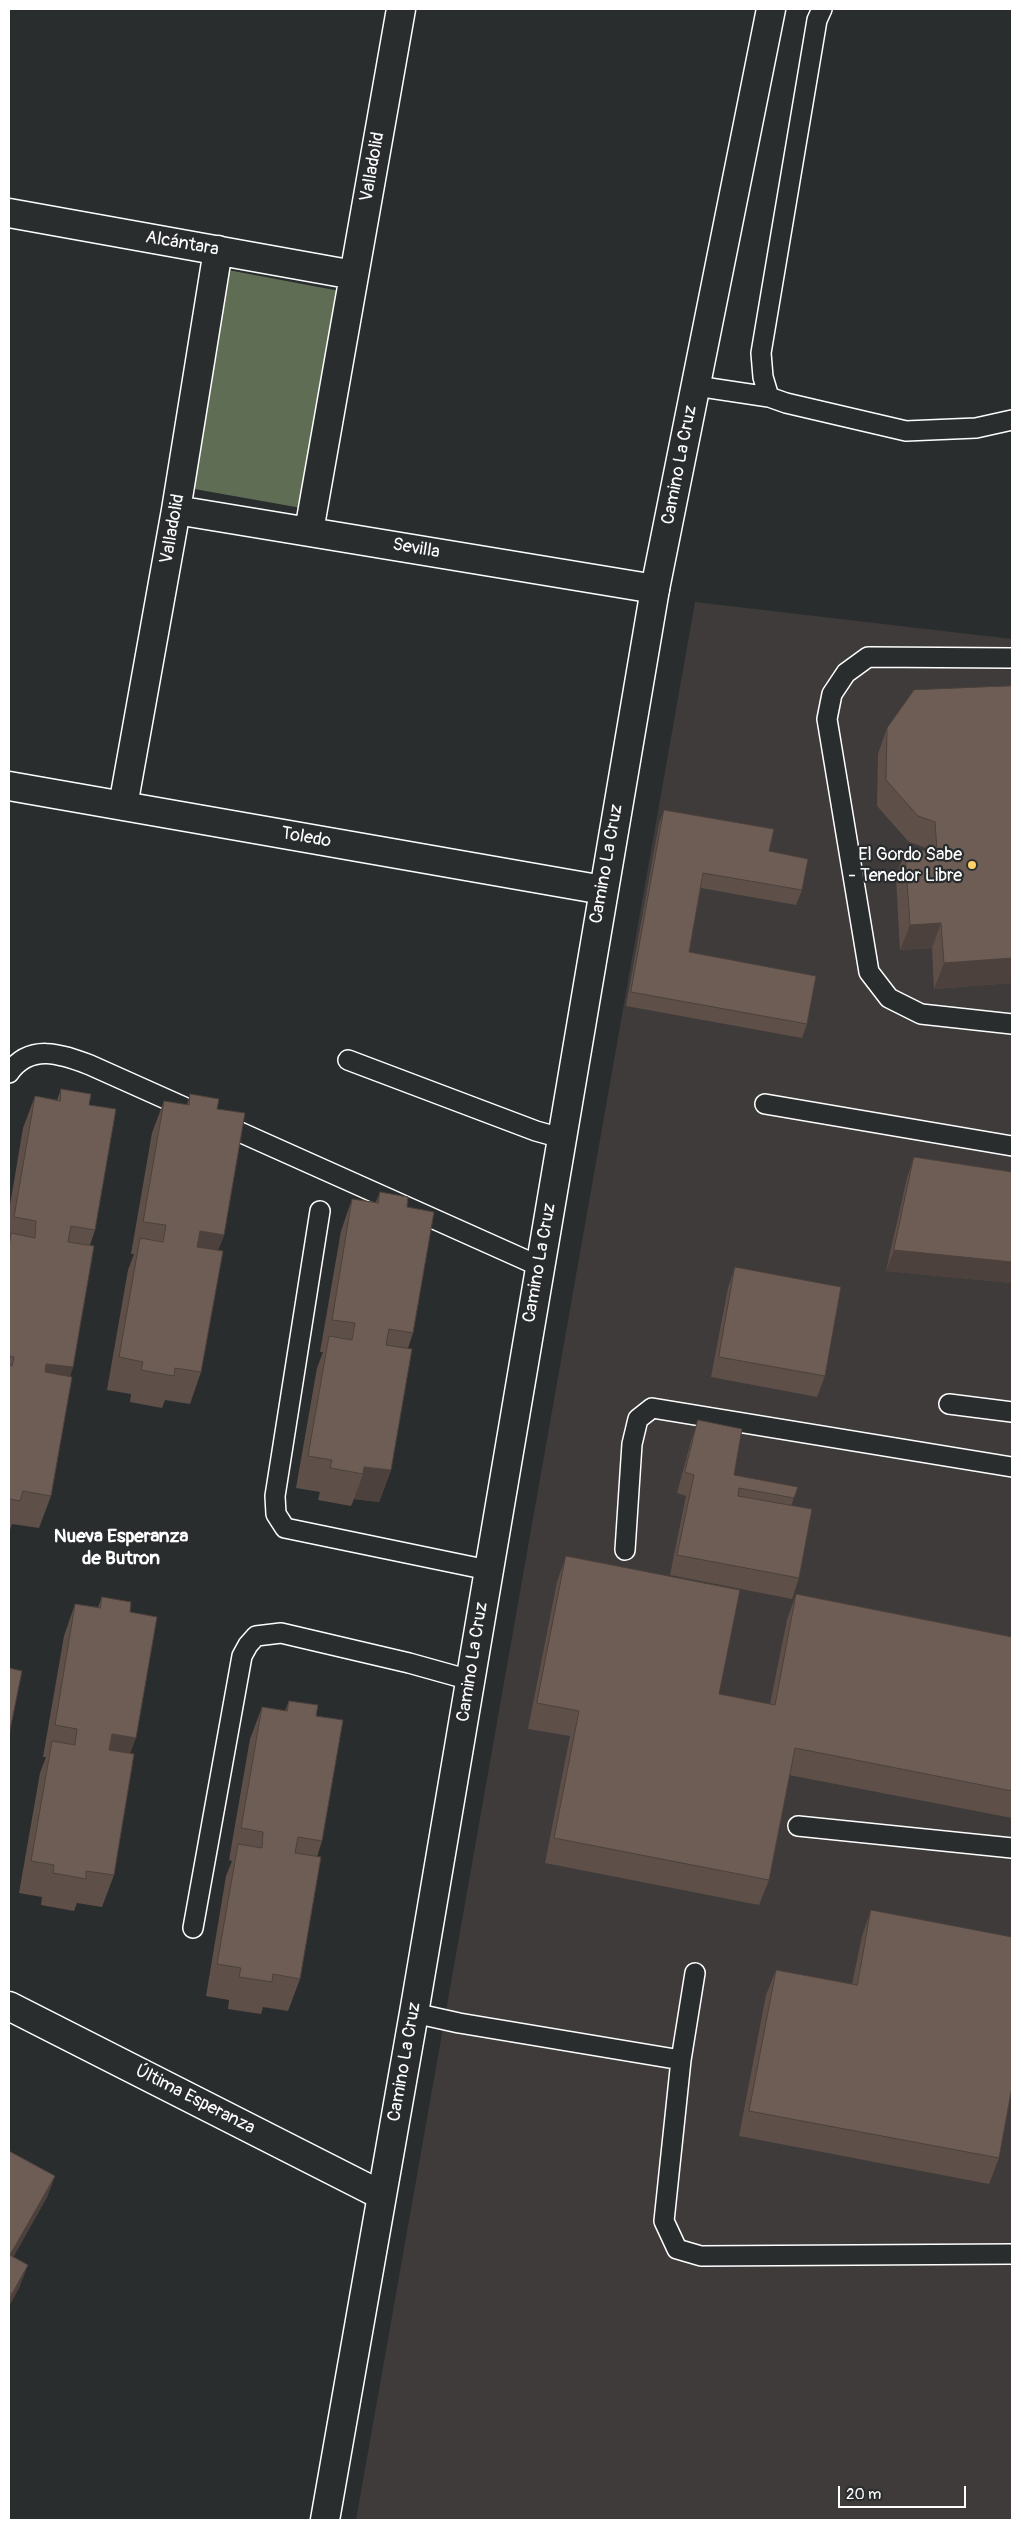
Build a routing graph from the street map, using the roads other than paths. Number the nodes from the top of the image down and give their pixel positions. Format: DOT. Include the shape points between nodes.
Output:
graph roads {
  1 [pos="401,9"];
  2 [pos="771,9"];
  3 [pos="822,9"];
  4 [pos="9,213"];
  5 [pos="218,250"];
  6 [pos="354,275"];
  7 [pos="696,386"];
  8 [pos="769,396"];
  9 [pos="1012,420"];
  10 [pos="176,510"];
  11 [pos="309,531"];
  12 [pos="655,590"];
  13 [pos="1012,658"];
  14 [pos="9,786"];
  15 [pos="123,806"];
  16 [pos="602,890"];
  17 [pos="1012,1024"];
  18 [pos="348,1060"];
  19 [pos="9,1073"];
  20 [pos="765,1104"];
  21 [pos="561,1138"];
  22 [pos="1012,1146"];
  23 [pos="320,1211"];
  24 [pos="539,1266"];
  25 [pos="949,1404"];
  26 [pos="1012,1412"];
  27 [pos="1012,1467"];
  28 [pos="625,1550"];
  29 [pos="488,1570"];
  30 [pos="470,1680"];
  31 [pos="798,1826"];
  32 [pos="1012,1848"];
  33 [pos="193,1928"];
  34 [pos="695,1972"];
  35 [pos="9,2006"];
  36 [pos="414,2013"];
  37 [pos="681,2060"];
  38 [pos="381,2194"];
  39 [pos="1012,2254"];
  40 [pos="325,2520"];
  1 -- 6 [label="street, Valladolid"];
  2 -- 7 [label="street, Camino La Cruz"];
  3 -- 8 [label="lane" via="817,20 760,353"];
  4 -- 5 [label="street, Alcántara"];
  5 -- 6 [label="street, Alcántara"];
  5 -- 10 [label="street, Valladolid"];
  6 -- 11 [label="street, Valladolid"];
  7 -- 8 [label="lane"];
  7 -- 12 [label="street, Camino La Cruz"];
  8 -- 9 [label="lane" via="786,403 906,431 976,428"];
  10 -- 11 [label="street, Sevilla"];
  10 -- 15 [label="street, Valladolid"];
  11 -- 12 [label="street, Sevilla"];
  12 -- 16 [label="street, Camino La Cruz"];
  13 -- 17 [label="lane" via="868,657 846,673 832,694 826,719 869,972 889,998 921,1014"];
  14 -- 15 [label="street, Toledo"];
  15 -- 16 [label="street, Toledo"];
  16 -- 21 [label="street, Camino La Cruz"];
  18 -- 21 [label="lane"];
  19 -- 24 [label="lane" via="16,1062 32,1056 59,1053"];
  20 -- 22 [label="lane"];
  21 -- 24 [label="street, Camino La Cruz"];
  23 -- 29 [label="lane" via="275,1496 276,1514 285,1528"];
  24 -- 29 [label="street, Camino La Cruz"];
  25 -- 26 [label="lane"];
  27 -- 28 [label="lane" via="652,1408 638,1419 632,1444"];
  29 -- 30 [label="street, Camino La Cruz"];
  30 -- 33 [label="lane" via="281,1634 256,1636 242,1656"];
  30 -- 36 [label="street, Camino La Cruz"];
  31 -- 32 [label="lane"];
  34 -- 37 [label="lane"];
  35 -- 38 [label="street, Última Esperanza"];
  36 -- 37 [label="lane"];
  36 -- 38 [label="street, Camino La Cruz"];
  37 -- 39 [label="lane" via="664,2221 677,2249 701,2256"];
  38 -- 40 [label="street, Camino La Cruz"];
}
